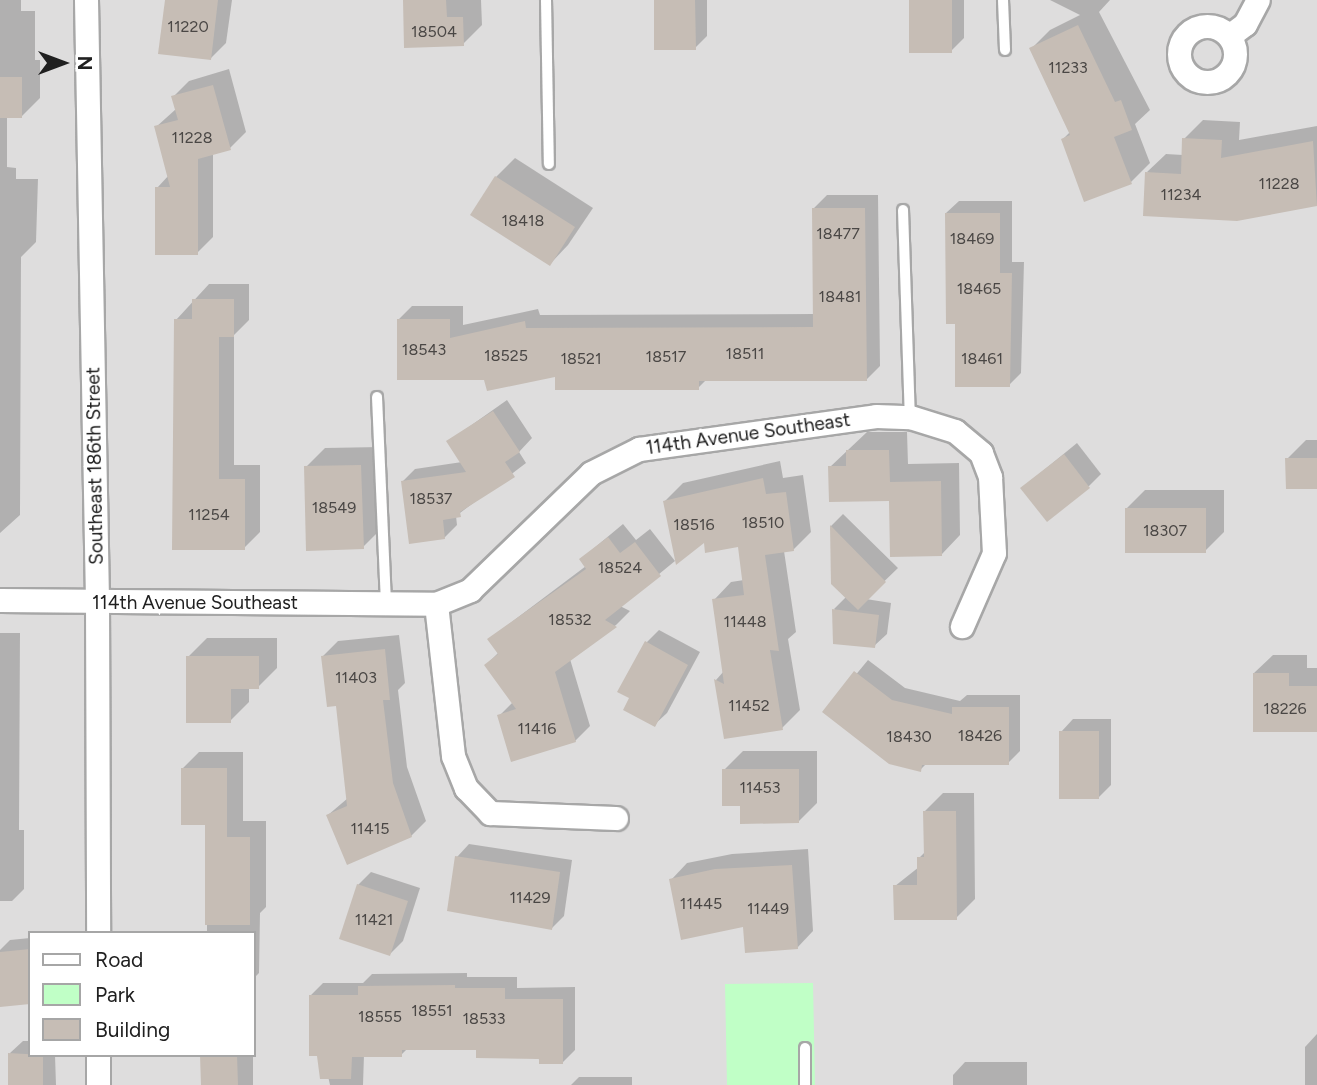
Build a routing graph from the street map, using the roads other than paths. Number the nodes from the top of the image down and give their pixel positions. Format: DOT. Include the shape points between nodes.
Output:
graph roads {
  1 [pos="86,0"];
  2 [pos="546,0"];
  3 [pos="1003,0"];
  4 [pos="1258,0"];
  5 [pos="1229,36"];
  6 [pos="1005,50"];
  7 [pos="549,164"];
  8 [pos="903,210"];
  9 [pos="377,397"];
  10 [pos="910,417"];
  11 [pos="0,600"];
  12 [pos="97,602"];
  13 [pos="386,604"];
  14 [pos="436,604"];
  15 [pos="962,626"];
  16 [pos="616,818"];
  17 [pos="98,931"];
  18 [pos="805,1048"];
  19 [pos="98,1057"];
  20 [pos="98,1085"];
  21 [pos="805,1085"];
  1 -- 12 [label="street, Southeast 186th Street"];
  2 -- 7 [label="lane"];
  3 -- 6 [label="lane"];
  4 -- 5 [label="street" via="1245,24"];
  8 -- 10 [label="lane"];
  9 -- 13 [label="lane"];
  10 -- 14 [label="street, 114th Avenue Southeast" via="876,416 639,449 591,473 470,590"];
  10 -- 15 [label="street, 114th Avenue Southeast" via="955,431 981,453 990,477 994,552"];
  11 -- 12 [label="street, 114th Avenue Southeast"];
  12 -- 13 [label="street, 114th Avenue Southeast"];
  12 -- 17 [label="street, Southeast 186th Street"];
  13 -- 14 [label="street, 114th Avenue Southeast"];
  14 -- 16 [label="street" via="453,756 466,788 490,813"];
  18 -- 21 [label="lane"];
  19 -- 20 [label="street"];
}
